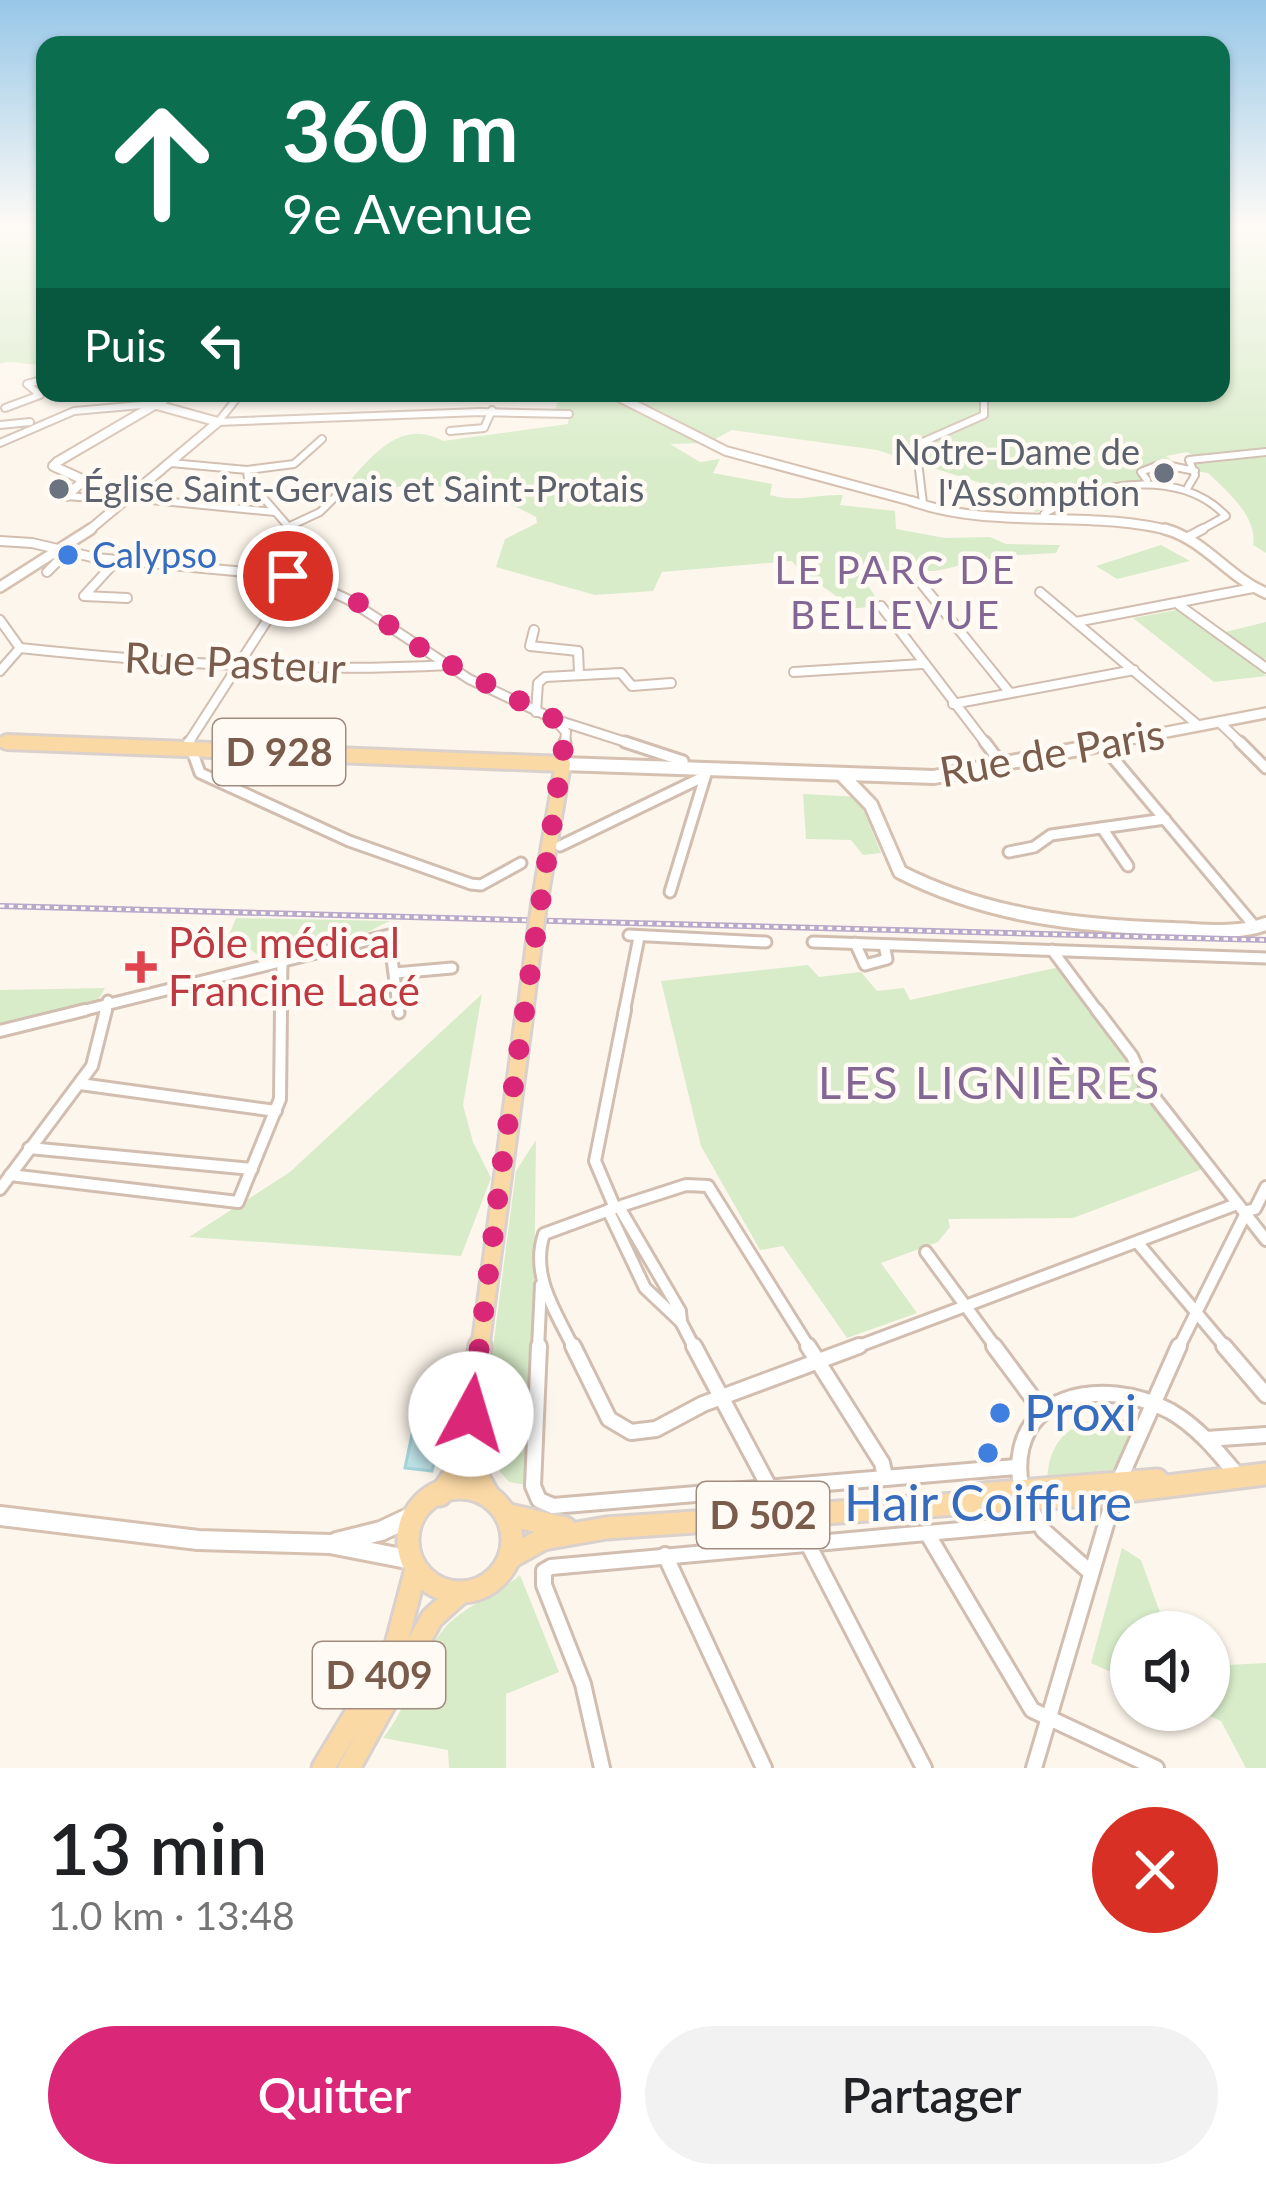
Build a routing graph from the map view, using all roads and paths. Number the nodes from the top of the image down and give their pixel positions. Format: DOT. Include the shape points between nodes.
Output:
graph roads {
  1 [pos="36,396"];
  2 [pos="157,402"];
  3 [pos="234,402"];
  4 [pos="489,402"];
  5 [pos="629,402"];
  6 [pos="984,402"];
  7 [pos="153,404"];
  8 [pos="3,407"];
  9 [pos="480,409"];
  10 [pos="492,410"];
  11 [pos="569,414"];
  12 [pos="33,422"];
  13 [pos="217,422"];
  14 [pos="0,425"];
  15 [pos="450,431"];
  16 [pos="322,439"];
  17 [pos="0,443"];
  18 [pos="1266,452"];
  19 [pos="171,463"];
  20 [pos="247,470"];
  21 [pos="1196,471"];
  22 [pos="1148,481"];
  23 [pos="1188,487"];
  24 [pos="337,495"];
  25 [pos="67,496"];
  26 [pos="131,499"];
  27 [pos="919,504"];
  28 [pos="278,512"];
  29 [pos="1044,514"];
  30 [pos="290,526"];
  31 [pos="281,535"];
  32 [pos="1187,537"];
  33 [pos="0,541"];
  34 [pos="64,551"];
  35 [pos="302,555"];
  36 [pos="116,561"];
  37 [pos="46,572"];
  38 [pos="295,577"];
  39 [pos="921,583"];
  40 [pos="0,587"];
  41 [pos="1253,588"];
  42 [pos="1040,592"];
  43 [pos="1266,593"];
  44 [pos="127,598"];
  45 [pos="1179,605"];
  46 [pos="881,606"];
  47 [pos="0,620"];
  48 [pos="1076,622"];
  49 [pos="534,630"];
  50 [pos="20,648"];
  51 [pos="241,663"];
  52 [pos="449,664"];
  53 [pos="922,664"];
  54 [pos="1266,668"];
  55 [pos="0,670"];
  56 [pos="1134,670"];
  57 [pos="794,672"];
  58 [pos="579,673"];
  59 [pos="671,683"];
  60 [pos="1010,693"];
  61 [pos="953,704"];
  62 [pos="536,712"];
  63 [pos="1266,713"];
  64 [pos="554,719"];
  65 [pos="1219,722"];
  66 [pos="1199,726"];
  67 [pos="1,743"];
  68 [pos="1103,746"];
  69 [pos="189,749"];
  70 [pos="683,761"];
  71 [pos="563,764"];
  72 [pos="1003,766"];
  73 [pos="1266,768"];
  74 [pos="703,771"];
  75 [pos="836,774"];
  76 [pos="872,774"];
  77 [pos="859,788"];
  78 [pos="1165,818"];
  79 [pos="1102,828"];
  80 [pos="560,846"];
  81 [pos="1009,852"];
  82 [pos="521,863"];
  83 [pos="1128,866"];
  84 [pos="670,892"];
  85 [pos="1263,930"];
  86 [pos="766,941"];
  87 [pos="813,942"];
  88 [pos="855,943"];
  89 [pos="884,945"];
  90 [pos="1052,950"];
  91 [pos="1266,958"];
  92 [pos="282,964"];
  93 [pos="452,968"];
  94 [pos="395,973"];
  95 [pos="108,1001"];
  96 [pos="399,1014"];
  97 [pos="0,1031"];
  98 [pos="80,1084"];
  99 [pos="275,1111"];
  100 [pos="29,1148"];
  101 [pos="252,1169"];
  102 [pos="10,1175"];
  103 [pos="1266,1187"];
  104 [pos="0,1189"];
  105 [pos="615,1208"];
  106 [pos="1242,1208"];
  107 [pos="1266,1240"];
  108 [pos="1137,1242"];
  109 [pos="926,1252"];
  110 [pos="541,1281"];
  111 [pos="964,1305"];
  112 [pos="1196,1312"];
  113 [pos="817,1363"];
  114 [pos="1266,1395"];
  115 [pos="722,1398"];
  116 [pos="1150,1403"];
  117 [pos="1042,1412"];
  118 [pos="471,1414"];
  119 [pos="1266,1435"];
  120 [pos="1206,1439"];
  121 [pos="1266,1474"];
  122 [pos="885,1475"];
  123 [pos="1238,1476"];
  124 [pos="768,1485"];
  125 [pos="1021,1485"];
  126 [pos="1118,1486"];
  127 [pos="440,1495"];
  128 [pos="488,1495"];
  129 [pos="415,1515"];
  130 [pos="509,1515"];
  131 [pos="0,1516"];
  132 [pos="1038,1523"];
  133 [pos="606,1528"];
  134 [pos="927,1534"];
  135 [pos="807,1542"];
  136 [pos="330,1544"];
  137 [pos="665,1555"];
  138 [pos="509,1558"];
  139 [pos="411,1566"];
  140 [pos="1089,1571"];
  141 [pos="463,1591"];
  142 [pos="1047,1718"];
  143 [pos="323,1768"];
  144 [pos="350,1768"];
  145 [pos="602,1768"];
  146 [pos="764,1768"];
  147 [pos="924,1768"];
  148 [pos="1034,1768"];
  149 [pos="1156,1768"];
  1 -- 8 [label="street"];
  2 -- 7 [label="street"];
  3 -- 13 [label="street"];
  4 -- 9 [label="street"];
  5 -- 27 [label="street" via="726,451"];
  6 -- 27 [label="street" via="984,415 916,445"];
  7 -- 12 [label="street"];
  7 -- 13 [label="street"];
  7 -- 25 [label="street" via="57,461 53,466 84,480"];
  8 -- 12 [label="street"];
  9 -- 10 [label="street"];
  9 -- 13 [label="street"];
  10 -- 11 [label="street"];
  10 -- 15 [label="street" via="484,428"];
  12 -- 14 [label="street"];
  12 -- 17 [label="street"];
  13 -- 19 [label="street"];
  16 -- 20 [label="street" via="294,464"];
  18 -- 21 [label="street" via="1189,460"];
  19 -- 20 [label="street"];
  19 -- 26 [label="street"];
  20 -- 28 [label="street"];
  21 -- 22 [label="street" via="1161,464 1142,472"];
  21 -- 23 [label="street"];
  22 -- 23 [label="street"];
  22 -- 29 [label="street"];
  23 -- 32 [label="street" via="1226,516"];
  24 -- 30 [label="street"];
  25 -- 26 [label="street"];
  26 -- 28 [label="street"];
  26 -- 34 [label="street"];
  27 -- 29 [label="street"];
  28 -- 30 [label="street"];
  29 -- 32 [label="street" via="1136,522"];
  30 -- 35 [label="street"];
  31 -- 35 [label="street"];
  32 -- 41 [label="street"];
  33 -- 34 [label="street"];
  34 -- 36 [label="street"];
  34 -- 37 [label="street"];
  34 -- 40 [label="street"];
  35 -- 38 [label="street"];
  36 -- 38 [label="street"];
  36 -- 44 [label="street" via="84,596"];
  38 -- 51 [label="street"];
  38 -- 52 [label="street" via="364,605"];
  39 -- 60 [label="street"];
  41 -- 43 [label="street"];
  41 -- 45 [label="street"];
  42 -- 48 [label="street"];
  45 -- 48 [label="street"];
  45 -- 54 [label="street"];
  46 -- 53 [label="street"];
  47 -- 50 [label="street"];
  48 -- 56 [label="street"];
  49 -- 58 [label="street" via="530,646 578,651"];
  50 -- 51 [label="street, Rue Pasteur"];
  50 -- 55 [label="street"];
  51 -- 52 [label="street, Rue Pasteur" via="400,670"];
  51 -- 69 [label="street"];
  52 -- 62 [label="street"];
  53 -- 57 [label="street"];
  53 -- 61 [label="street"];
  56 -- 60 [label="street"];
  56 -- 66 [label="street"];
  58 -- 59 [label="street" via="621,673 632,686"];
  58 -- 62 [label="street" via="539,680"];
  60 -- 61 [label="street"];
  61 -- 72 [label="street"];
  62 -- 64 [label="street"];
  63 -- 65 [label="street, Rue de Paris / D 928"];
  64 -- 70 [label="street"];
  64 -- 71 [label="street" via="566,731"];
  65 -- 66 [label="street, Rue de Paris / D 928"];
  65 -- 73 [label="street"];
  66 -- 68 [label="street, Rue de Paris / D 928"];
  67 -- 69 [label="main road, D 928"];
  68 -- 72 [label="street, Rue de Paris / D 928"];
  68 -- 78 [label="street"];
  69 -- 71 [label="main road, D 928"];
  69 -- 82 [label="street" via="200,773 222,786 349,841 481,885"];
  71 -- 74 [label="street, D 928"];
  71 -- 118 [label="main road, bridge"];
  72 -- 76 [label="street, Rue de Paris / D 928"];
  74 -- 75 [label="street, D 928"];
  74 -- 80 [label="street"];
  74 -- 84 [label="street"];
  75 -- 76 [label="street, Rue de Paris / D 928"];
  75 -- 77 [label="street"];
  76 -- 77 [label="street" via="860,778"];
  77 -- 85 [label="street" via="900,872 974,903 1087,927"];
  78 -- 79 [label="street"];
  78 -- 85 [label="street"];
  79 -- 81 [label="street"];
  79 -- 83 [label="street"];
  86 -- 105 [label="street" via="634,936 595,1161"];
  87 -- 88 [label="street"];
  88 -- 89 [label="street"];
  88 -- 89 [label="street" via="865,965 887,959"];
  89 -- 90 [label="street"];
  90 -- 91 [label="street"];
  90 -- 106 [label="street"];
  92 -- 94 [label="street" via="389,935"];
  92 -- 95 [label="street"];
  92 -- 99 [label="street" via="284,1072"];
  93 -- 94 [label="street"];
  94 -- 96 [label="street"];
  95 -- 97 [label="street"];
  95 -- 98 [label="street" via="98,1051"];
  98 -- 99 [label="street"];
  98 -- 100 [label="street"];
  99 -- 101 [label="street"];
  100 -- 101 [label="street"];
  100 -- 102 [label="street"];
  101 -- 102 [label="street" via="238,1202"];
  102 -- 104 [label="street"];
  103 -- 106 [label="street" via="1255,1210"];
  105 -- 110 [label="street" via="544,1234"];
  105 -- 113 [label="street" via="686,1185 708,1186"];
  105 -- 115 [label="street" via="680,1311"];
  106 -- 107 [label="street"];
  106 -- 108 [label="street"];
  106 -- 112 [label="street"];
  108 -- 111 [label="street"];
  108 -- 112 [label="street"];
  109 -- 111 [label="street"];
  110 -- 115 [label="street" via="620,1430 660,1429"];
  110 -- 124 [label="street" via="533,1486 539,1500 553,1506"];
  111 -- 113 [label="street"];
  111 -- 117 [label="street"];
  112 -- 114 [label="street"];
  112 -- 116 [label="street"];
  113 -- 115 [label="street"];
  113 -- 122 [label="street"];
  115 -- 124 [label="street"];
  116 -- 117 [label="street" via="1105,1392"];
  116 -- 120 [label="street"];
  116 -- 126 [label="street"];
  117 -- 125 [label="street" via="1023,1438"];
  118 -- 127 [label="main road" via="460,1464"];
  118 -- 128 [label="main road" via="474,1468"];
  119 -- 120 [label="street"];
  120 -- 123 [label="street"];
  121 -- 123 [label="main road, D 502"];
  122 -- 124 [label="street"];
  122 -- 125 [label="street"];
  123 -- 126 [label="main road, D 502"];
  125 -- 126 [label="main road, D 502"];
  125 -- 132 [label="street"];
  125 -- 133 [label="main road, D 502" via="920,1503"];
  126 -- 140 [label="street"];
  127 -- 128 [label="main road"];
  127 -- 129 [label="main road"];
  128 -- 130 [label="main road"];
  129 -- 136 [label="street"];
  129 -- 139 [label="main road" via="405,1541"];
  130 -- 133 [label="main road, D 502"];
  130 -- 138 [label="main road"];
  131 -- 136 [label="street" via="198,1540"];
  132 -- 134 [label="street"];
  132 -- 140 [label="street"];
  133 -- 138 [label="main road, D 502" via="543,1539"];
  134 -- 135 [label="street"];
  134 -- 142 [label="street" via="1032,1710"];
  135 -- 137 [label="street"];
  135 -- 147 [label="street"];
  136 -- 139 [label="street"];
  137 -- 145 [label="street" via="544,1571 584,1684"];
  137 -- 146 [label="street"];
  138 -- 141 [label="main road" via="490,1580"];
  139 -- 141 [label="main road" via="436,1588"];
  139 -- 143 [label="main road, D 409" via="409,1610"];
  140 -- 142 [label="street"];
  141 -- 144 [label="main road, D 409" via="432,1618"];
  142 -- 148 [label="street"];
  142 -- 149 [label="street"];
}
